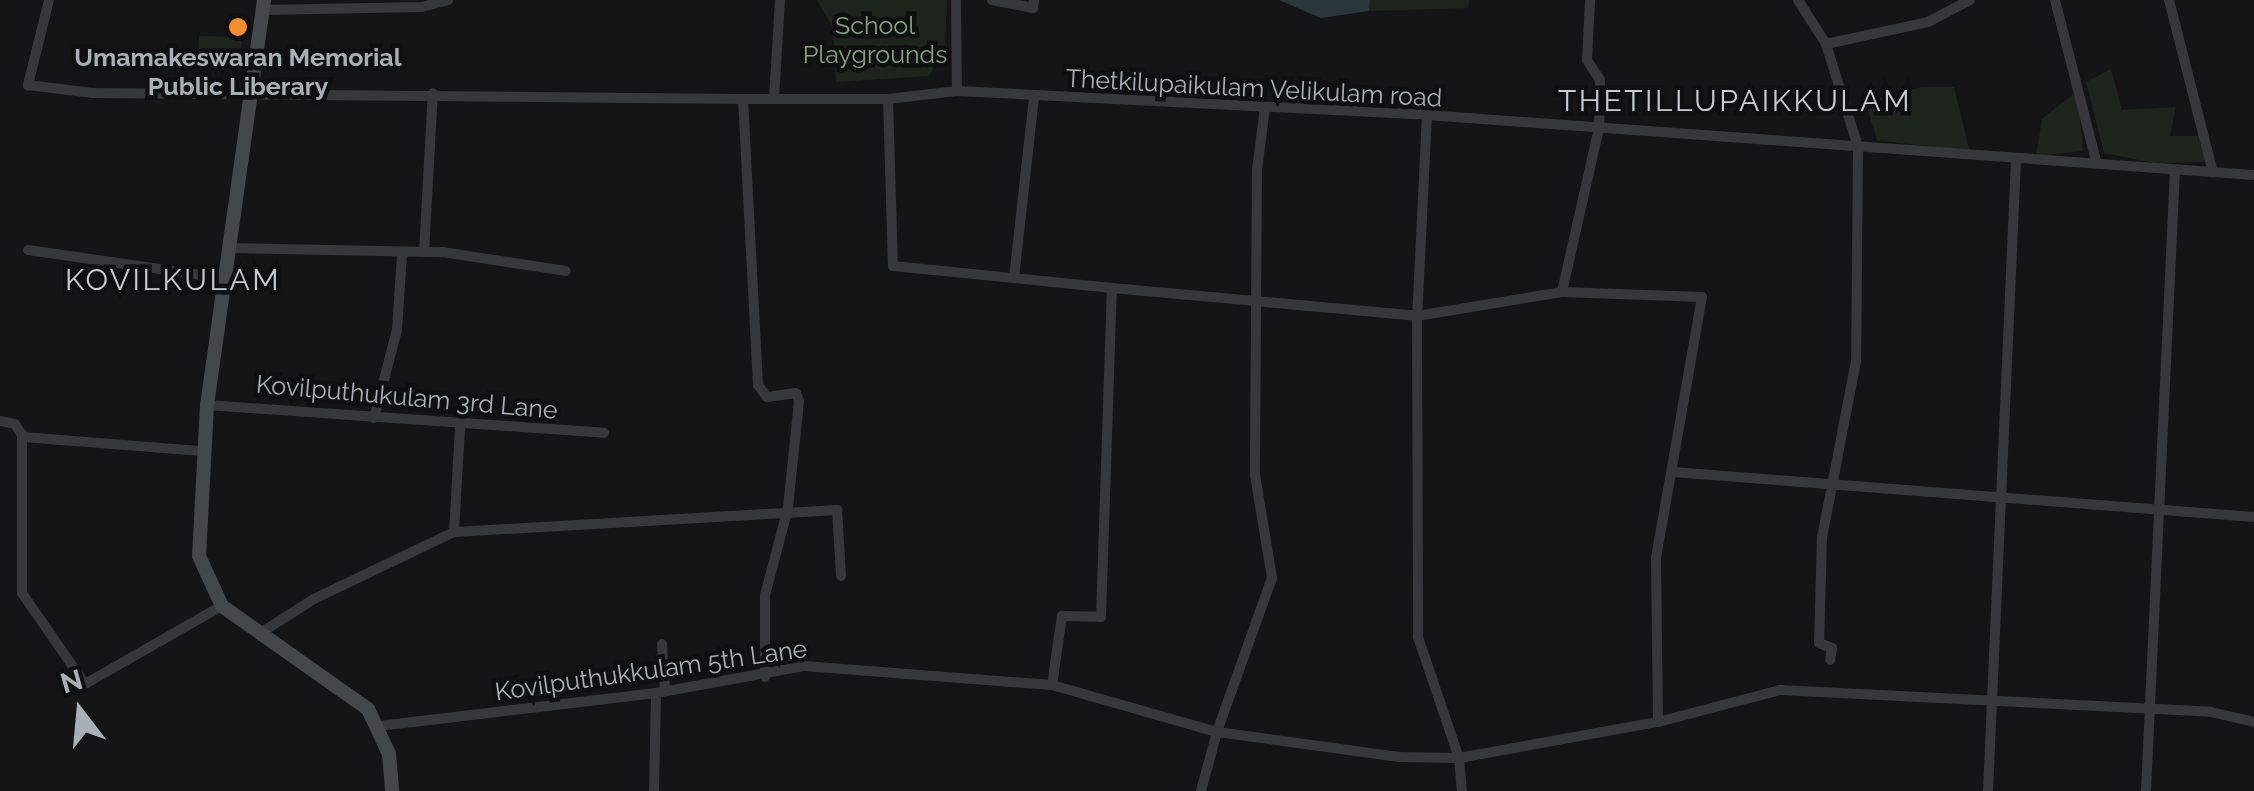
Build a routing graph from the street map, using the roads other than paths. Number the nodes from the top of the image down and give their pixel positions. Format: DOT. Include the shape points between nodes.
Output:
graph roads {
  1 [pos="49,0"];
  2 [pos="448,0"];
  3 [pos="780,0"];
  4 [pos="956,0"];
  5 [pos="992,0"];
  6 [pos="1034,0"];
  7 [pos="1590,0"];
  8 [pos="1798,0"];
  9 [pos="1970,0"];
  10 [pos="2055,0"];
  11 [pos="2169,0"];
  12 [pos="263,5"];
  13 [pos="1826,44"];
  14 [pos="958,91"];
  15 [pos="251,93"];
  16 [pos="433,93"];
  17 [pos="774,98"];
  18 [pos="1034,98"];
  19 [pos="888,99"];
  20 [pos="743,100"];
  21 [pos="1265,106"];
  22 [pos="1427,115"];
  23 [pos="1599,128"];
  24 [pos="1858,147"];
  25 [pos="2016,161"];
  26 [pos="2096,161"];
  27 [pos="2174,170"];
  28 [pos="2213,172"];
  29 [pos="2254,175"];
  30 [pos="227,248"];
  31 [pos="28,250"];
  32 [pos="424,252"];
  33 [pos="402,254"];
  34 [pos="566,272"];
  35 [pos="222,278"];
  36 [pos="1014,278"];
  37 [pos="1112,288"];
  38 [pos="1562,292"];
  39 [pos="1258,303"];
  40 [pos="1417,316"];
  41 [pos="207,405"];
  42 [pos="374,418"];
  43 [pos="0,421"];
  44 [pos="460,426"];
  45 [pos="604,433"];
  46 [pos="22,434"];
  47 [pos="202,450"];
  48 [pos="1673,472"];
  49 [pos="1835,483"];
  50 [pos="1997,501"];
  51 [pos="788,508"];
  52 [pos="2158,509"];
  53 [pos="2254,517"];
  54 [pos="454,532"];
  55 [pos="841,576"];
  56 [pos="222,606"];
  57 [pos="259,634"];
  58 [pos="662,644"];
  59 [pos="1830,660"];
  60 [pos="765,677"];
  61 [pos="1052,685"];
  62 [pos="660,692"];
  63 [pos="1994,705"];
  64 [pos="2146,709"];
  65 [pos="1658,722"];
  66 [pos="2254,722"];
  67 [pos="379,726"];
  68 [pos="1217,732"];
  69 [pos="1459,758"];
  70 [pos="392,791"];
  71 [pos="654,791"];
  72 [pos="1201,791"];
  73 [pos="1462,791"];
  74 [pos="1988,791"];
  75 [pos="2146,791"];
  1 -- 15 [label="street, Thetkilupaikulam Velikulam road" via="28,84 93,93"];
  2 -- 12 [label="street" via="422,7"];
  3 -- 17 [label="street"];
  4 -- 14 [label="street"];
  5 -- 6 [label="street" via="1032,8"];
  7 -- 23 [label="street" via="1588,60 1600,80"];
  8 -- 13 [label="street"];
  9 -- 13 [label="street" via="1928,22"];
  10 -- 26 [label="street"];
  11 -- 28 [label="street"];
  12 -- 15 [label="street"];
  13 -- 24 [label="street"];
  14 -- 18 [label="street, Thetkilupaikulam Velikulam road"];
  14 -- 19 [label="street, Thetkilupaikulam Velikulam road"];
  15 -- 16 [label="street, Thetkilupaikulam Velikulam road"];
  15 -- 30 [label="street"];
  16 -- 20 [label="street, Thetkilupaikulam Velikulam road"];
  16 -- 32 [label="street"];
  17 -- 19 [label="street, Thetkilupaikulam Velikulam road"];
  17 -- 20 [label="street, Thetkilupaikulam Velikulam road"];
  18 -- 21 [label="street, Thetkilupaikulam Velikulam road"];
  18 -- 36 [label="street"];
  19 -- 36 [label="street" via="893,266"];
  20 -- 51 [label="street" via="758,385 766,397 796,393 798,400"];
  21 -- 22 [label="street, Thetkilupaikulam Velikulam road"];
  21 -- 39 [label="street" via="1257,170"];
  22 -- 23 [label="street, Thetkilupaikulam Velikulam road"];
  22 -- 40 [label="street"];
  23 -- 24 [label="street, Thetkilupaikulam Velikulam road"];
  23 -- 38 [label="street"];
  24 -- 25 [label="street, Thetkilupaikulam Velikulam road"];
  24 -- 49 [label="street" via="1856,361"];
  25 -- 26 [label="street, Thetkilupaikulam Velikulam road"];
  25 -- 50 [label="street"];
  26 -- 27 [label="street, Thetkilupaikulam Velikulam road"];
  27 -- 28 [label="street, Thetkilupaikulam Velikulam road"];
  27 -- 52 [label="street"];
  28 -- 29 [label="street, Thetkilupaikulam Velikulam road"];
  30 -- 33 [label="street"];
  30 -- 35 [label="street"];
  31 -- 35 [label="street"];
  32 -- 33 [label="street"];
  32 -- 34 [label="street"];
  33 -- 42 [label="street" via="397,330"];
  35 -- 41 [label="street"];
  36 -- 37 [label="street"];
  37 -- 39 [label="street"];
  37 -- 61 [label="street" via="1100,617 1062,616"];
  38 -- 40 [label="street"];
  38 -- 48 [label="street" via="1702,296"];
  39 -- 40 [label="street"];
  39 -- 68 [label="street" via="1255,475 1272,578"];
  40 -- 69 [label="street" via="1418,638"];
  41 -- 42 [label="street, Kovilputhukulam 3rd Lane"];
  41 -- 47 [label="street"];
  42 -- 44 [label="street, Kovilputhukulam 3rd Lane"];
  43 -- 46 [label="street"];
  44 -- 45 [label="street, Kovilputhukulam 3rd Lane"];
  44 -- 54 [label="street"];
  46 -- 47 [label="street"];
  46 -- 56 [label="street" via="22,593 85,684"];
  47 -- 56 [label="street" via="198,556"];
  48 -- 49 [label="street"];
  48 -- 65 [label="street" via="1656,557"];
  49 -- 50 [label="street"];
  49 -- 59 [label="street" via="1822,537 1819,598 1818,643 1832,648"];
  50 -- 52 [label="street"];
  50 -- 63 [label="street"];
  51 -- 54 [label="street"];
  51 -- 55 [label="street" via="837,510"];
  51 -- 60 [label="street" via="766,595"];
  52 -- 53 [label="street"];
  52 -- 64 [label="street"];
  54 -- 57 [label="street"];
  56 -- 57 [label="street"];
  57 -- 67 [label="street" via="352,695"];
  58 -- 62 [label="street"];
  60 -- 61 [label="street, Kovilputhukkulam 5th Lane" via="804,666"];
  60 -- 62 [label="street, Kovilputhukkulam 5th Lane"];
  61 -- 68 [label="street, Kovilputhukkulam 5th Lane"];
  62 -- 67 [label="street, Kovilputhukkulam 5th Lane"];
  62 -- 71 [label="street"];
  63 -- 64 [label="street, Kovilputhukkulam 5th Lane"];
  63 -- 65 [label="street, Kovilputhukkulam 5th Lane" via="1780,690"];
  63 -- 74 [label="street"];
  64 -- 66 [label="street, Kovilputhukkulam 5th Lane"];
  64 -- 75 [label="street"];
  65 -- 69 [label="street, Kovilputhukkulam 5th Lane"];
  67 -- 70 [label="street"];
  68 -- 69 [label="street, Kovilputhukkulam 5th Lane" via="1399,757"];
  68 -- 72 [label="street"];
  69 -- 73 [label="street"];
}
